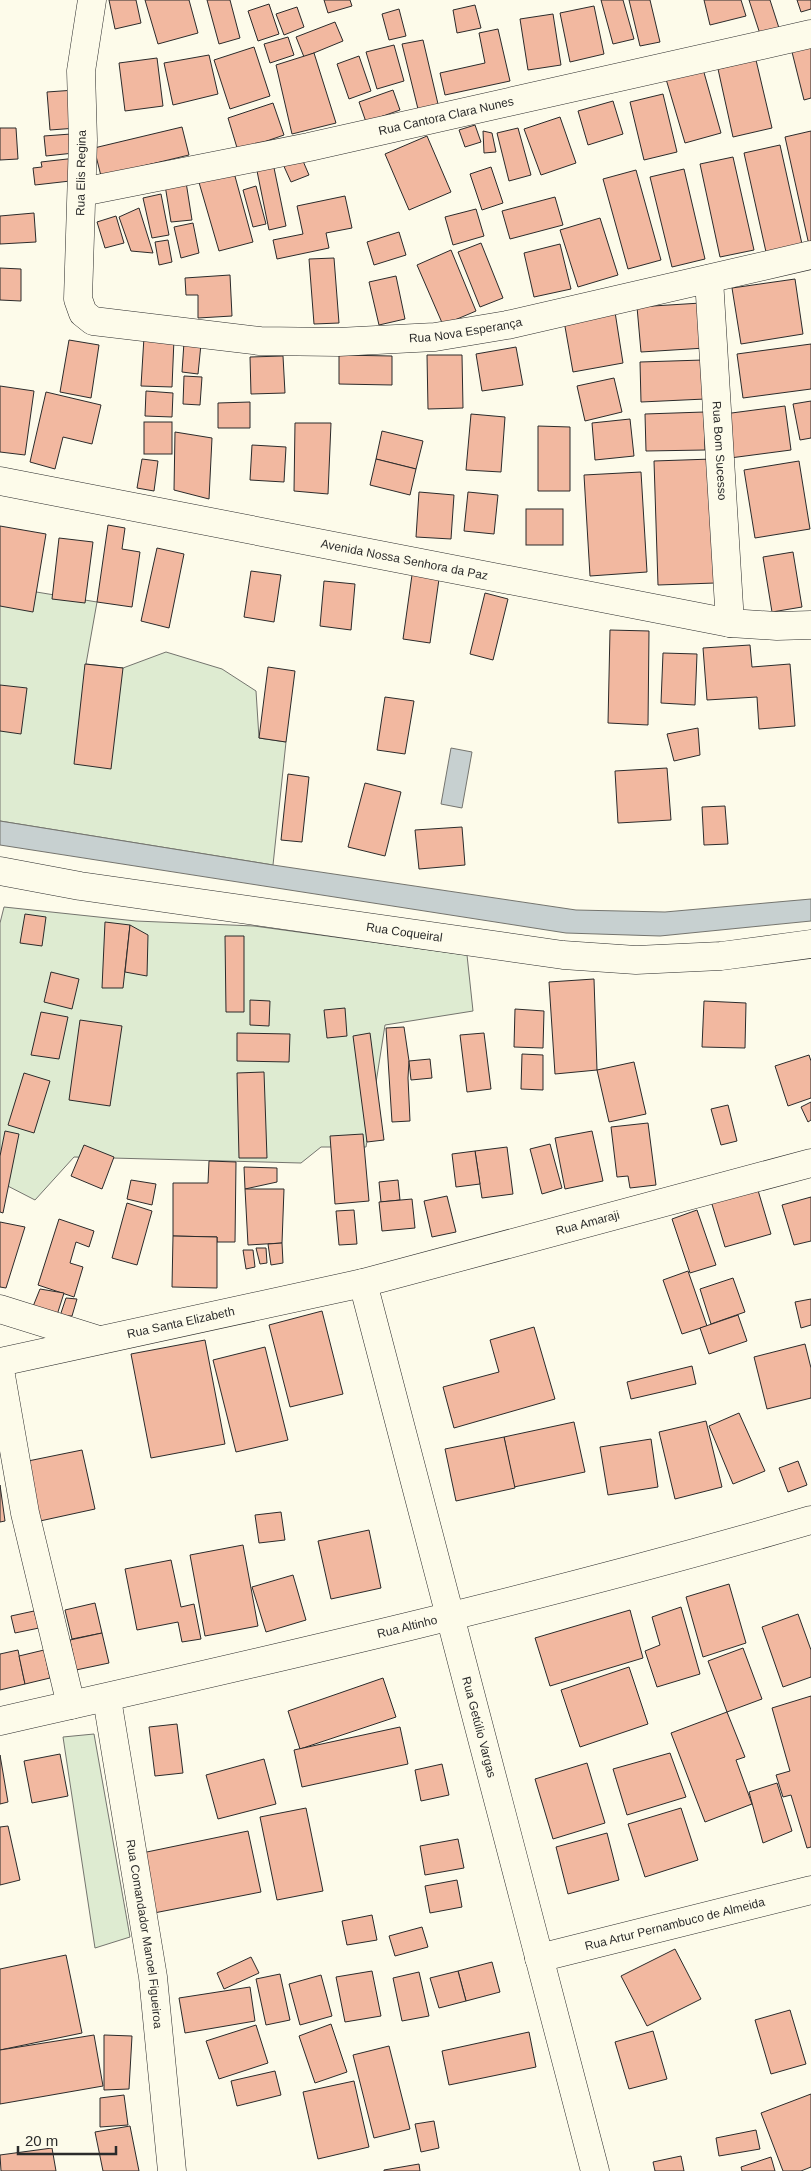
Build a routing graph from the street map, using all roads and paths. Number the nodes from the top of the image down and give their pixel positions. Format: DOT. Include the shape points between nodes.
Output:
graph roads {
  1 [pos="92,0"];
  2 [pos="811,34"];
  3 [pos="82,192"];
  4 [pos="811,256"];
  5 [pos="709,279"];
  6 [pos="114,324"];
  7 [pos="0,481"];
  8 [pos="730,623"];
  9 [pos="811,625"];
  10 [pos="0,871"];
  11 [pos="811,944"];
  12 [pos="811,1163"];
  13 [pos="363,1284"];
  14 [pos="0,1309"];
  15 [pos="100,1341"];
  16 [pos="0,1362"];
  17 [pos="0,1370"];
  18 [pos="811,1520"];
  19 [pos="449,1618"];
  20 [pos="107,1699"];
  21 [pos="71,1705"];
  22 [pos="0,1722"];
  23 [pos="811,1890"];
  24 [pos="539,1958"];
  25 [pos="172,2171"];
  26 [pos="595,2171"];
  1 -- 3 [label="street, Rua Elis Regina" via="81,71"];
  2 -- 3 [label="street, Rua Cantora Clara Nunes" via="309,146"];
  3 -- 6 [label="street, Rua Elis Regina" via="78,299 83,313 93,321"];
  4 -- 5 [label="street, Rua Nova Esperança"];
  5 -- 6 [label="street, Rua Nova Esperança" via="507,325 435,337 338,342 260,341"];
  5 -- 8 [label="street, Rua Bom Sucesso"];
  7 -- 8 [label="street, Avenida Nossa Senhora da Paz"];
  8 -- 9 [label="street, Avenida Nossa Senhora da Paz"];
  10 -- 11 [label="street, Rua Coqueiral" via="80,886 563,955 636,960 721,956"];
  12 -- 13 [label="street, Rua Amaraji"];
  13 -- 15 [label="street, Rua Santa Elizabeth"];
  13 -- 19 [label="street, Rua Getúlio Vargas"];
  14 -- 15 [label="street"];
  15 -- 16 [label="street, Rua Santa Elizabeth"];
  17 -- 21 [label="street" via="26,1513"];
  18 -- 19 [label="street, Rua Altinho"];
  19 -- 20 [label="street, Rua Altinho"];
  19 -- 24 [label="street, Rua Getúlio Vargas"];
  20 -- 21 [label="street, Rua Altinho"];
  20 -- 25 [label="street, Rua Comandador Manoel Figueiroa" via="153,1977"];
  21 -- 22 [label="street, Rua Altinho"];
  23 -- 24 [label="street, Rua Artur Pernambuco de Almeida"];
  24 -- 26 [label="street, Rua Getúlio Vargas"];
}
